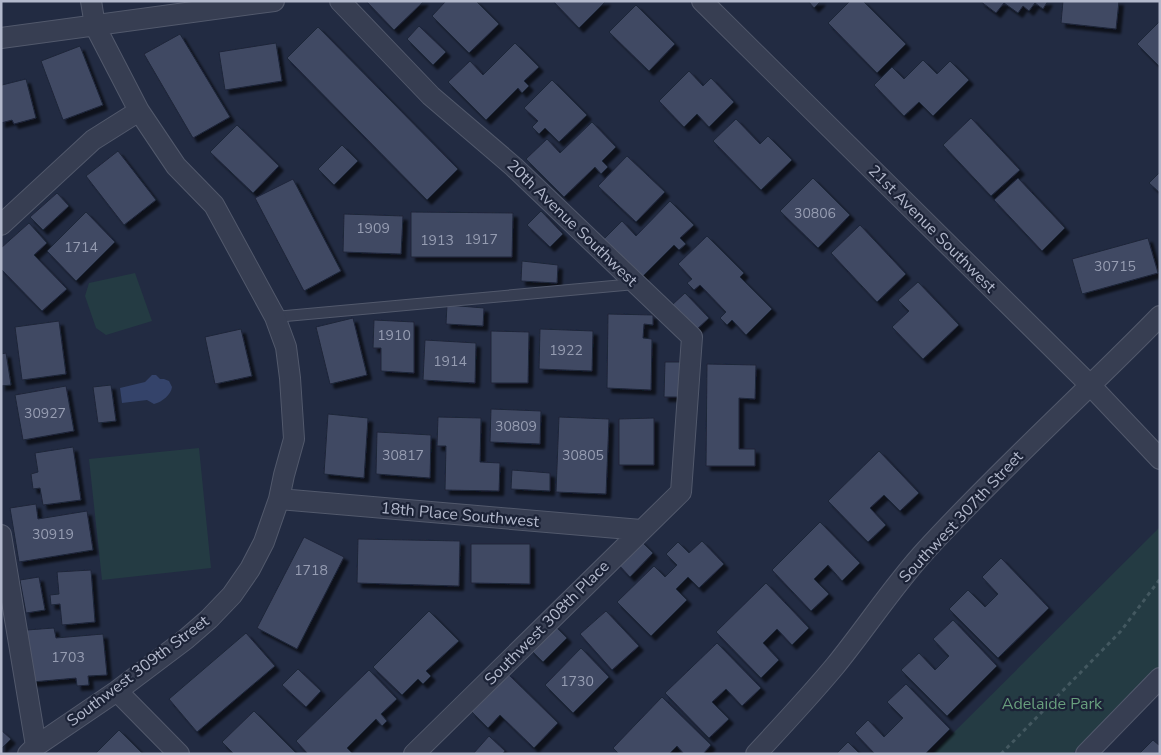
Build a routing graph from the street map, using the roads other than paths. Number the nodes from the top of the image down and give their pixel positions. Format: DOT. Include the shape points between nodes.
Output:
graph roads {
  1 [pos="91,1"];
  2 [pos="274,1"];
  3 [pos="340,1"];
  4 [pos="702,1"];
  5 [pos="95,26"];
  6 [pos="1,38"];
  7 [pos="139,111"];
  8 [pos="1,225"];
  9 [pos="635,284"];
  10 [pos="275,316"];
  11 [pos="1160,316"];
  12 [pos="1091,386"];
  13 [pos="1160,459"];
  14 [pos="681,492"];
  15 [pos="280,499"];
  16 [pos="641,530"];
  17 [pos="1,535"];
  18 [pos="1160,678"];
  19 [pos="117,691"];
  20 [pos="32,750"];
  21 [pos="179,754"];
  22 [pos="414,754"];
  23 [pos="756,754"];
  24 [pos="1086,754"];
  1 -- 5 [label="street, Southwest 309th Street"];
  2 -- 5 [label="street"];
  3 -- 9 [label="street, 20th Avenue Southwest" via="431,96 514,167"];
  4 -- 12 [label="street, 21st Avenue Southwest"];
  5 -- 6 [label="street"];
  5 -- 7 [label="street, Southwest 309th Street"];
  7 -- 8 [label="street" via="94,140"];
  7 -- 10 [label="street, Southwest 309th Street" via="176,166 214,205"];
  9 -- 10 [label="lane"];
  9 -- 14 [label="street, 20th Avenue Southwest" via="692,337"];
  10 -- 15 [label="street, Southwest 309th Street" via="286,347 294,439"];
  11 -- 12 [label="street, Southwest 307th Street"];
  12 -- 13 [label="street, 21st Avenue Southwest"];
  12 -- 23 [label="street, Southwest 307th Street" via="924,552 835,666"];
  14 -- 16 [label="street, Southwest 308th Place"];
  15 -- 16 [label="street, 18th Place Southwest"];
  15 -- 19 [label="street, Southwest 309th Street" via="264,542 232,595 186,639"];
  16 -- 22 [label="street, Southwest 308th Place"];
  17 -- 20 [label="street"];
  18 -- 24 [label="street"];
  19 -- 20 [label="street, Southwest 309th Street"];
  19 -- 21 [label="street"];
}
